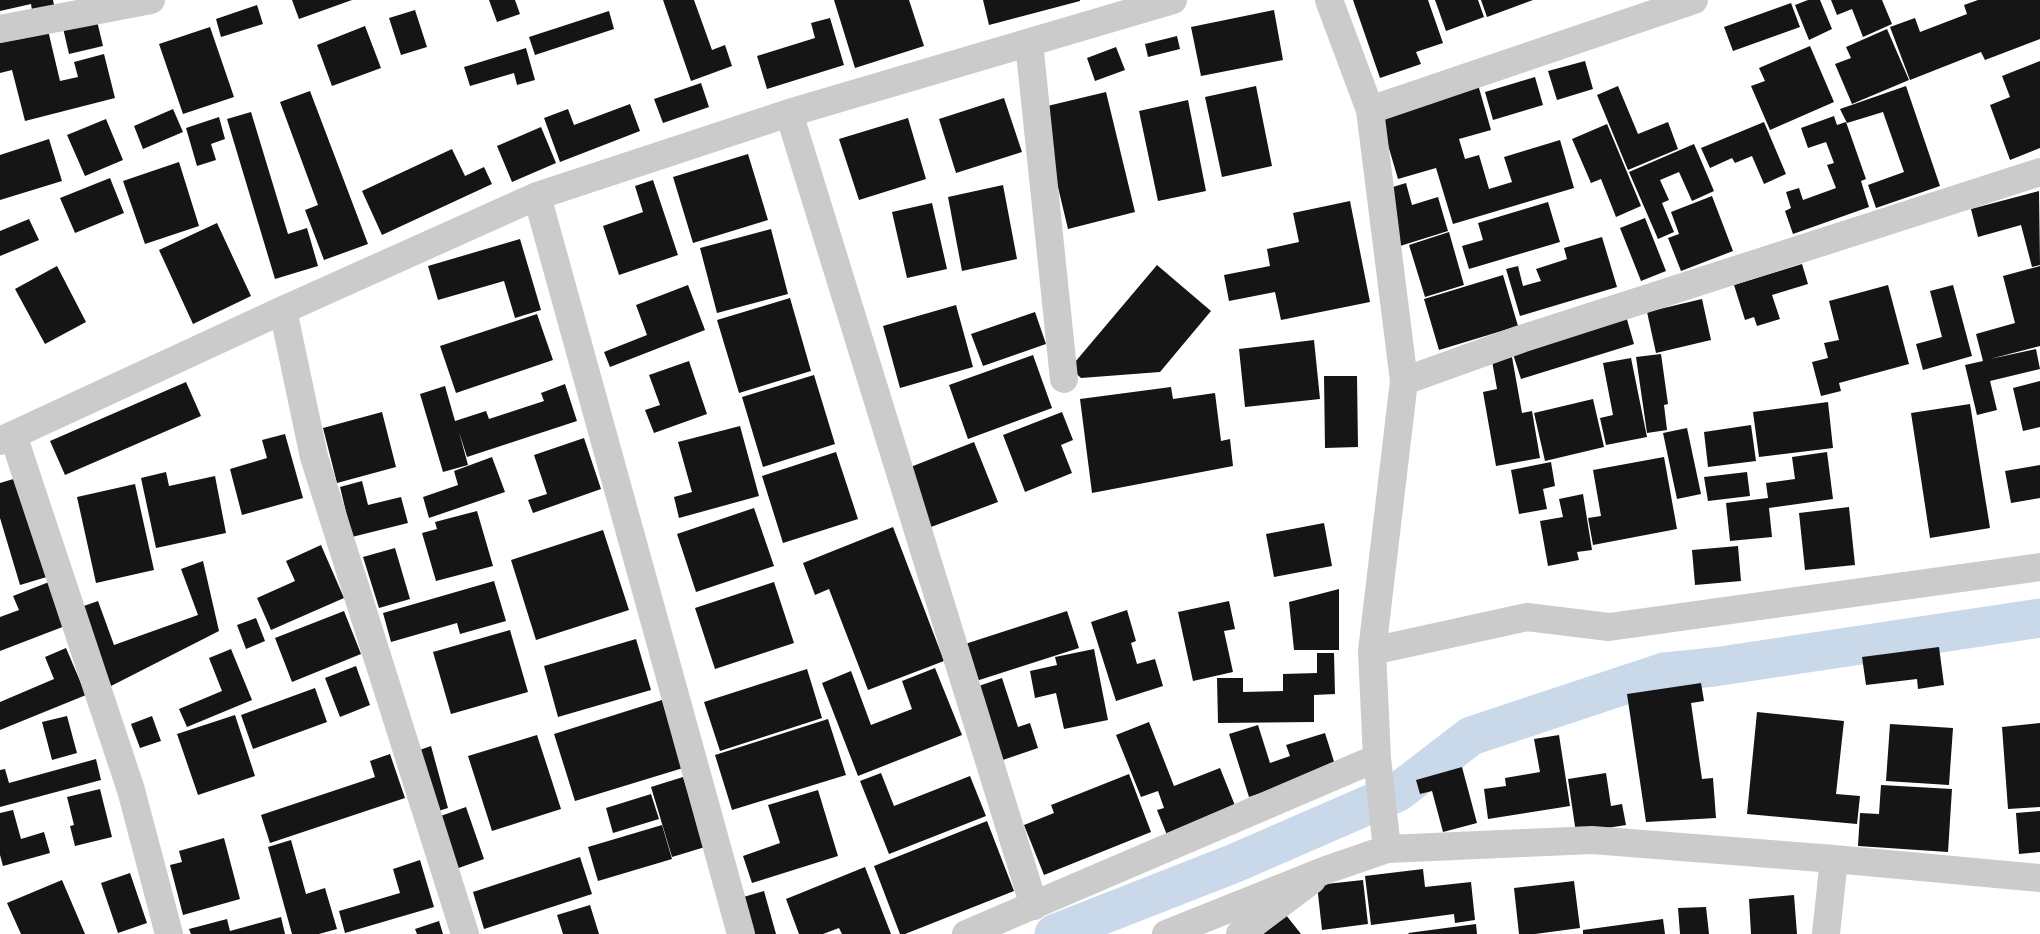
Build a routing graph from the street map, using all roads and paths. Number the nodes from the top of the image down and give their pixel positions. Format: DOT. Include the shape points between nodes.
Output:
graph roads {
  1 [pos="151,0"];
  2 [pos="1173,0"];
  3 [pos="1329,0"];
  4 [pos="1694,0"];
  5 [pos="0,29"];
  6 [pos="1030,43"];
  7 [pos="1370,110"];
  8 [pos="789,113"];
  9 [pos="2040,172"];
  10 [pos="537,196"];
  11 [pos="283,310"];
  12 [pos="1064,379"];
  13 [pos="1404,381"];
  14 [pos="7,438"];
  15 [pos="2040,567"];
  16 [pos="1372,651"];
  17 [pos="1377,758"];
  18 [pos="1387,849"];
  19 [pos="1834,859"];
  20 [pos="1326,870"];
  21 [pos="2040,878"];
  22 [pos="1034,906"];
  23 [pos="169,934"];
  24 [pos="465,934"];
  25 [pos="742,934"];
  26 [pos="966,934"];
  27 [pos="1166,934"];
  28 [pos="1240,934"];
  29 [pos="1826,934"];
  1 -- 5 [label="street"];
  2 -- 6 [label="street"];
  3 -- 7 [label="street"];
  4 -- 7 [label="street"];
  6 -- 8 [label="street"];
  6 -- 12 [label="street"];
  7 -- 13 [label="street"];
  8 -- 10 [label="street"];
  8 -- 22 [label="street"];
  9 -- 13 [label="street" via="1522,339"];
  10 -- 11 [label="street"];
  10 -- 25 [label="street"];
  11 -- 14 [label="street"];
  11 -- 24 [label="street" via="314,457"];
  13 -- 16 [label="street"];
  14 -- 23 [label="street" via="131,790"];
  15 -- 16 [label="street" via="1609,627 1527,617"];
  16 -- 17 [label="street"];
  17 -- 18 [label="street"];
  17 -- 22 [label="street"];
  18 -- 19 [label="street" via="1592,840"];
  18 -- 20 [label="street"];
  19 -- 21 [label="street"];
  19 -- 29 [label="street"];
  20 -- 27 [label="street"];
  20 -- 28 [label="street"];
  22 -- 26 [label="street"];
}
